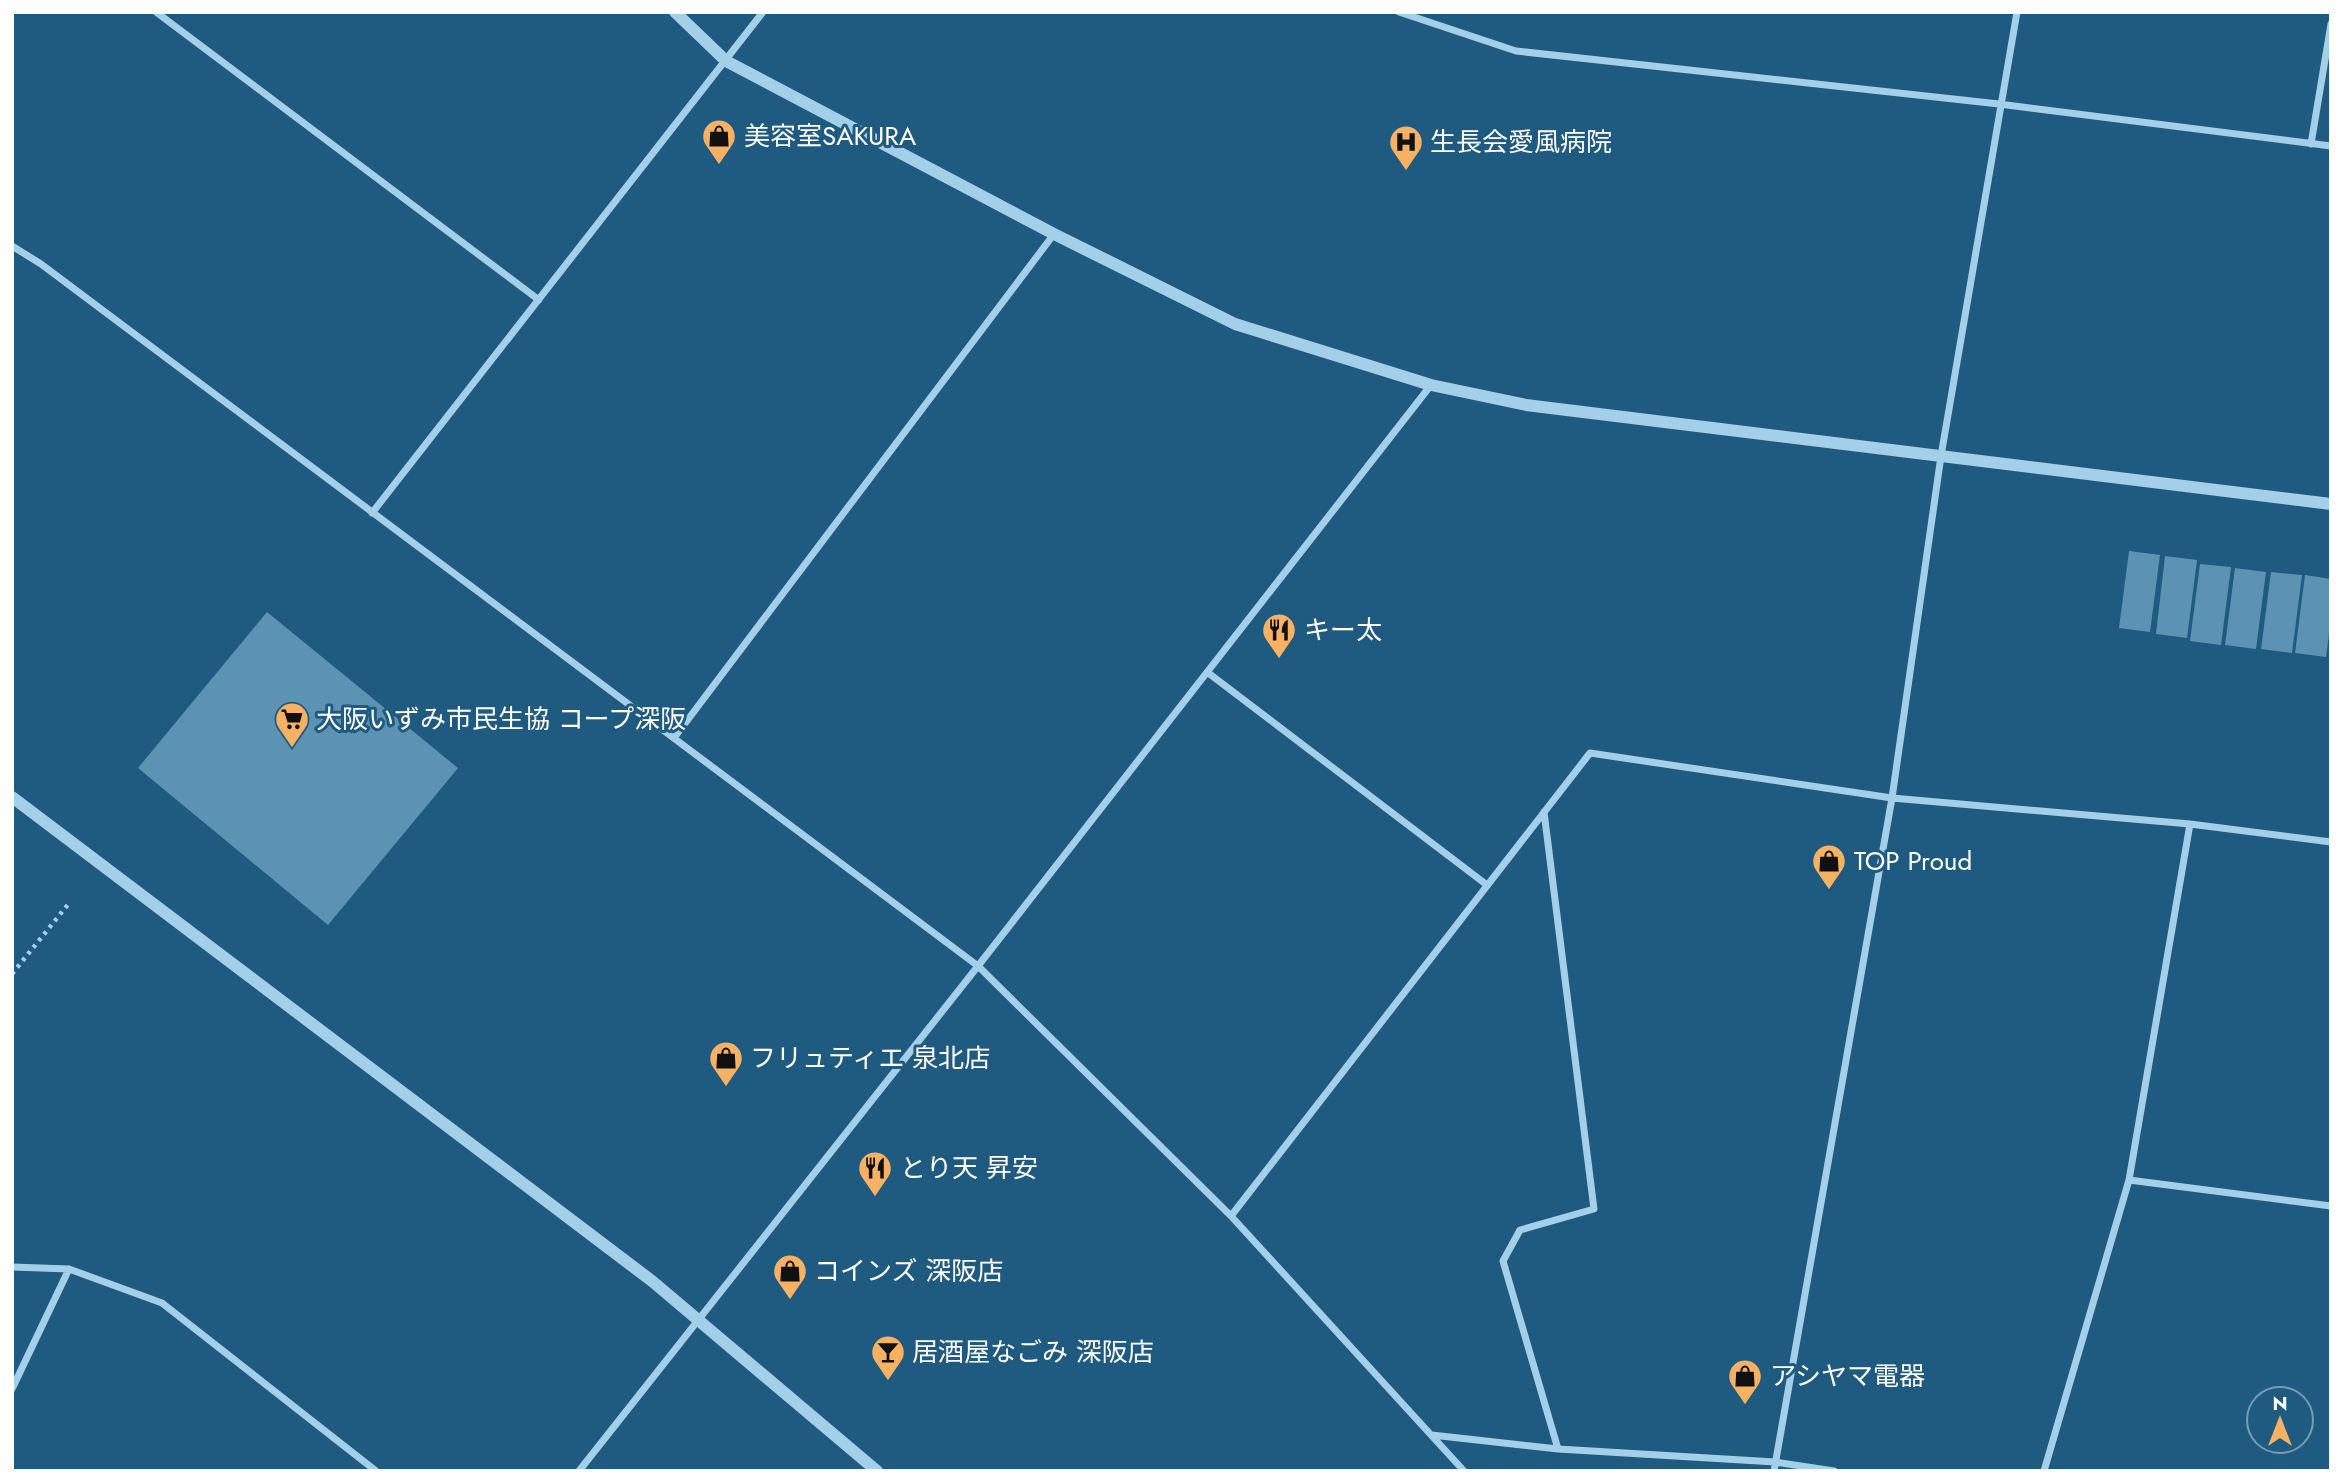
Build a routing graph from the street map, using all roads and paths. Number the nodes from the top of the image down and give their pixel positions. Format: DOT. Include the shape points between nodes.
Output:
graph roads {
  1 [pos="156,12"];
  2 [pos="675,12"];
  3 [pos="763,12"];
  4 [pos="1399,12"];
  5 [pos="2017,12"];
  6 [pos="2331,24"];
  7 [pos="726,61"];
  8 [pos="1999,104"];
  9 [pos="2311,144"];
  10 [pos="2331,146"];
  11 [pos="1054,234"];
  12 [pos="12,246"];
  13 [pos="539,300"];
  14 [pos="1431,385"];
  15 [pos="1941,456"];
  16 [pos="2331,504"];
  17 [pos="372,513"];
  18 [pos="1207,672"];
  19 [pos="674,738"];
  20 [pos="12,797"];
  21 [pos="1892,798"];
  22 [pos="1544,812"];
  23 [pos="2190,824"];
  24 [pos="2331,842"];
  25 [pos="1487,886"];
  26 [pos="70,902"];
  27 [pos="978,966"];
  28 [pos="12,974"];
  29 [pos="2129,1180"];
  30 [pos="2331,1206"];
  31 [pos="1230,1216"];
  32 [pos="12,1267"];
  33 [pos="69,1269"];
  34 [pos="699,1321"];
  35 [pos="12,1389"];
  36 [pos="1432,1435"];
  37 [pos="1558,1450"];
  38 [pos="1775,1462"];
  39 [pos="376,1471"];
  40 [pos="579,1471"];
  41 [pos="877,1471"];
  42 [pos="1464,1471"];
  43 [pos="1774,1471"];
  44 [pos="1834,1471"];
  45 [pos="2044,1471"];
  1 -- 13 [label="street"];
  2 -- 7 [label="street"];
  3 -- 7 [label="street"];
  4 -- 8 [label="street" via="1516,51"];
  5 -- 8 [label="street"];
  6 -- 9 [label="street"];
  7 -- 11 [label="street"];
  7 -- 13 [label="street"];
  8 -- 9 [label="street"];
  8 -- 15 [label="street"];
  9 -- 10 [label="street"];
  11 -- 14 [label="street" via="1235,324"];
  11 -- 19 [label="street"];
  12 -- 17 [label="street"];
  13 -- 17 [label="street"];
  14 -- 15 [label="street" via="1526,405"];
  14 -- 18 [label="street"];
  15 -- 16 [label="street"];
  15 -- 21 [label="street"];
  17 -- 19 [label="street"];
  18 -- 25 [label="street"];
  18 -- 27 [label="street"];
  19 -- 27 [label="street"];
  20 -- 34 [label="street"];
  21 -- 22 [label="street" via="1590,753"];
  21 -- 23 [label="street"];
  21 -- 38 [label="street"];
  22 -- 25 [label="street"];
  22 -- 37 [label="street" via="1594,1209 1520,1230 1503,1261"];
  23 -- 24 [label="street"];
  23 -- 29 [label="street"];
  25 -- 31 [label="street"];
  26 -- 28 [label="path"];
  27 -- 31 [label="street"];
  27 -- 34 [label="street"];
  29 -- 30 [label="street"];
  29 -- 45 [label="street"];
  31 -- 36 [label="street"];
  32 -- 33 [label="street"];
  33 -- 35 [label="street"];
  33 -- 39 [label="street" via="162,1303"];
  34 -- 40 [label="street"];
  34 -- 41 [label="street"];
  36 -- 37 [label="street"];
  36 -- 42 [label="street"];
  37 -- 38 [label="street"];
  38 -- 43 [label="street"];
  38 -- 44 [label="street"];
}
